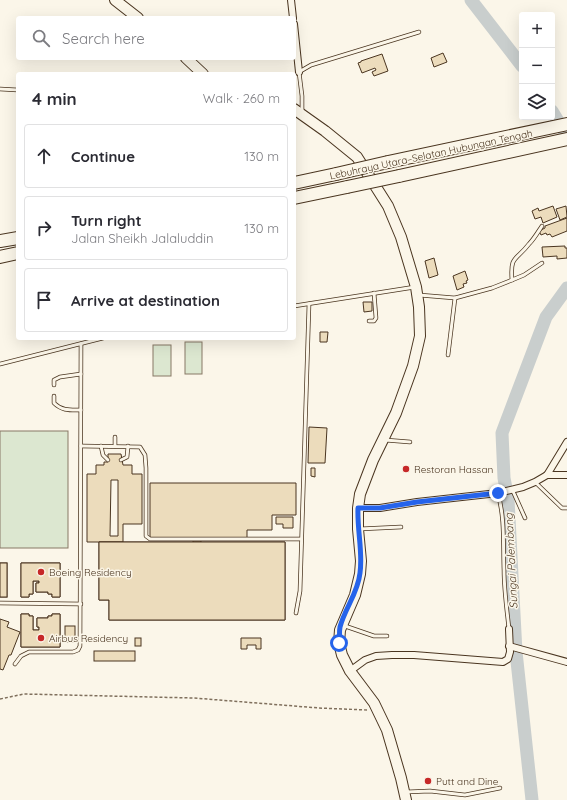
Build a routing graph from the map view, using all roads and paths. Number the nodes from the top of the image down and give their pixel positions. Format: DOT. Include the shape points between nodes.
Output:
graph roads {
  1 [pos="115,0"];
  2 [pos="292,3"];
  3 [pos="135,16"];
  4 [pos="293,16"];
  5 [pos="419,32"];
  6 [pos="296,43"];
  7 [pos="188,60"];
  8 [pos="202,72"];
  9 [pos="299,72"];
  10 [pos="0,89"];
  11 [pos="16,90"];
  12 [pos="298,111"];
  13 [pos="567,124"];
  14 [pos="567,139"];
  15 [pos="296,183"];
  16 [pos="296,198"];
  17 [pos="542,226"];
  18 [pos="16,238"];
  19 [pos="0,241"];
  20 [pos="16,253"];
  21 [pos="0,257"];
  22 [pos="542,263"];
  23 [pos="512,280"];
  24 [pos="416,291"];
  25 [pos="374,293"];
  26 [pos="455,298"];
  27 [pos="309,304"];
  28 [pos="296,306"];
  29 [pos="368,322"];
  30 [pos="96,340"];
  31 [pos="81,344"];
  32 [pos="448,355"];
  33 [pos="0,364"];
  34 [pos="81,374"];
  35 [pos="54,385"];
  36 [pos="54,396"];
  37 [pos="81,410"];
  38 [pos="115,437"];
  39 [pos="383,440"];
  40 [pos="410,442"];
  41 [pos="567,442"];
  42 [pos="81,446"];
  43 [pos="100,446"];
  44 [pos="115,446"];
  45 [pos="128,446"];
  46 [pos="108,460"];
  47 [pos="123,460"];
  48 [pos="567,474"];
  49 [pos="547,475"];
  50 [pos="535,482"];
  51 [pos="506,491"];
  52 [pos="358,508"];
  53 [pos="567,508"];
  54 [pos="525,518"];
  55 [pos="400,527"];
  56 [pos="358,529"];
  57 [pos="301,539"];
  58 [pos="0,604"];
  59 [pos="81,604"];
  60 [pos="296,613"];
  61 [pos="341,625"];
  62 [pos="509,629"];
  63 [pos="387,636"];
  64 [pos="511,646"];
  65 [pos="567,662"];
  66 [pos="15,664"];
  67 [pos="350,671"];
  68 [pos="0,699"];
  69 [pos="377,710"];
  70 [pos="500,788"];
  71 [pos="405,796"];
  1 -- 3 [label="main road"];
  2 -- 4 [label="street"];
  5 -- 9 [label="lane" via="312,65"];
  6 -- 9 [label="street"];
  7 -- 8 [label="main road"];
  9 -- 12 [label="lane" via="302,96"];
  10 -- 11 [label="lane"];
  12 -- 24 [label="main road" via="357,157 388,206 401,237"];
  13 -- 15 [label="highway, Lebuhraya Utara–Selatan Hubungan Tengah, bridge"];
  14 -- 16 [label="highway, Lebuhraya Utara–Selatan Hubungan Tengah, bridge"];
  17 -- 23 [label="lane" via="529,245 514,258"];
  18 -- 19 [label="highway"];
  20 -- 21 [label="highway"];
  22 -- 23 [label="lane"];
  23 -- 26 [label="lane"];
  24 -- 25 [label="lane"];
  24 -- 26 [label="lane"];
  24 -- 39 [label="main road" via="420,307 417,354"];
  25 -- 27 [label="lane"];
  25 -- 29 [label="lane" via="376,318"];
  26 -- 32 [label="lane"];
  27 -- 28 [label="lane"];
  27 -- 57 [label="lane"];
  30 -- 31 [label="lane"];
  31 -- 33 [label="lane"];
  31 -- 34 [label="lane"];
  34 -- 35 [label="lane" via="60,377 54,380"];
  34 -- 37 [label="lane"];
  36 -- 37 [label="lane" via="54,403 59,408"];
  37 -- 42 [label="lane"];
  38 -- 44 [label="lane"];
  39 -- 40 [label="lane"];
  39 -- 52 [label="main road" via="365,479"];
  41 -- 49 [label="street"];
  42 -- 43 [label="lane"];
  42 -- 59 [label="lane"];
  43 -- 44 [label="lane"];
  43 -- 46 [label="lane"];
  44 -- 45 [label="lane"];
  45 -- 47 [label="lane" via="127,457"];
  45 -- 57 [label="lane" via="140,447 145,455 148,538"];
  48 -- 49 [label="street"];
  49 -- 50 [label="street"];
  50 -- 51 [label="street"];
  50 -- 53 [label="lane" via="562,508"];
  51 -- 52 [label="street" via="380,508"];
  51 -- 54 [label="lane"];
  51 -- 62 [label="lane" via="501,503"];
  52 -- 56 [label="main road"];
  55 -- 56 [label="lane"];
  56 -- 61 [label="main road" via="360,574 355,595"];
  57 -- 60 [label="lane" via="300,591"];
  58 -- 59 [label="lane"];
  59 -- 66 [label="lane" via="78,650 29,652 21,656"];
  61 -- 63 [label="lane" via="374,636"];
  61 -- 67 [label="main road" via="339,643"];
  62 -- 64 [label="street"];
  64 -- 65 [label="street"];
  64 -- 67 [label="street" via="508,659 503,662 414,654 392,655 365,660"];
  67 -- 69 [label="main road"];
  68 -- 69 [label="path" via="24,694 194,698"];
  69 -- 71 [label="main road" via="387,730"];
  70 -- 71 [label="lane" via="465,795 430,792"];
}
